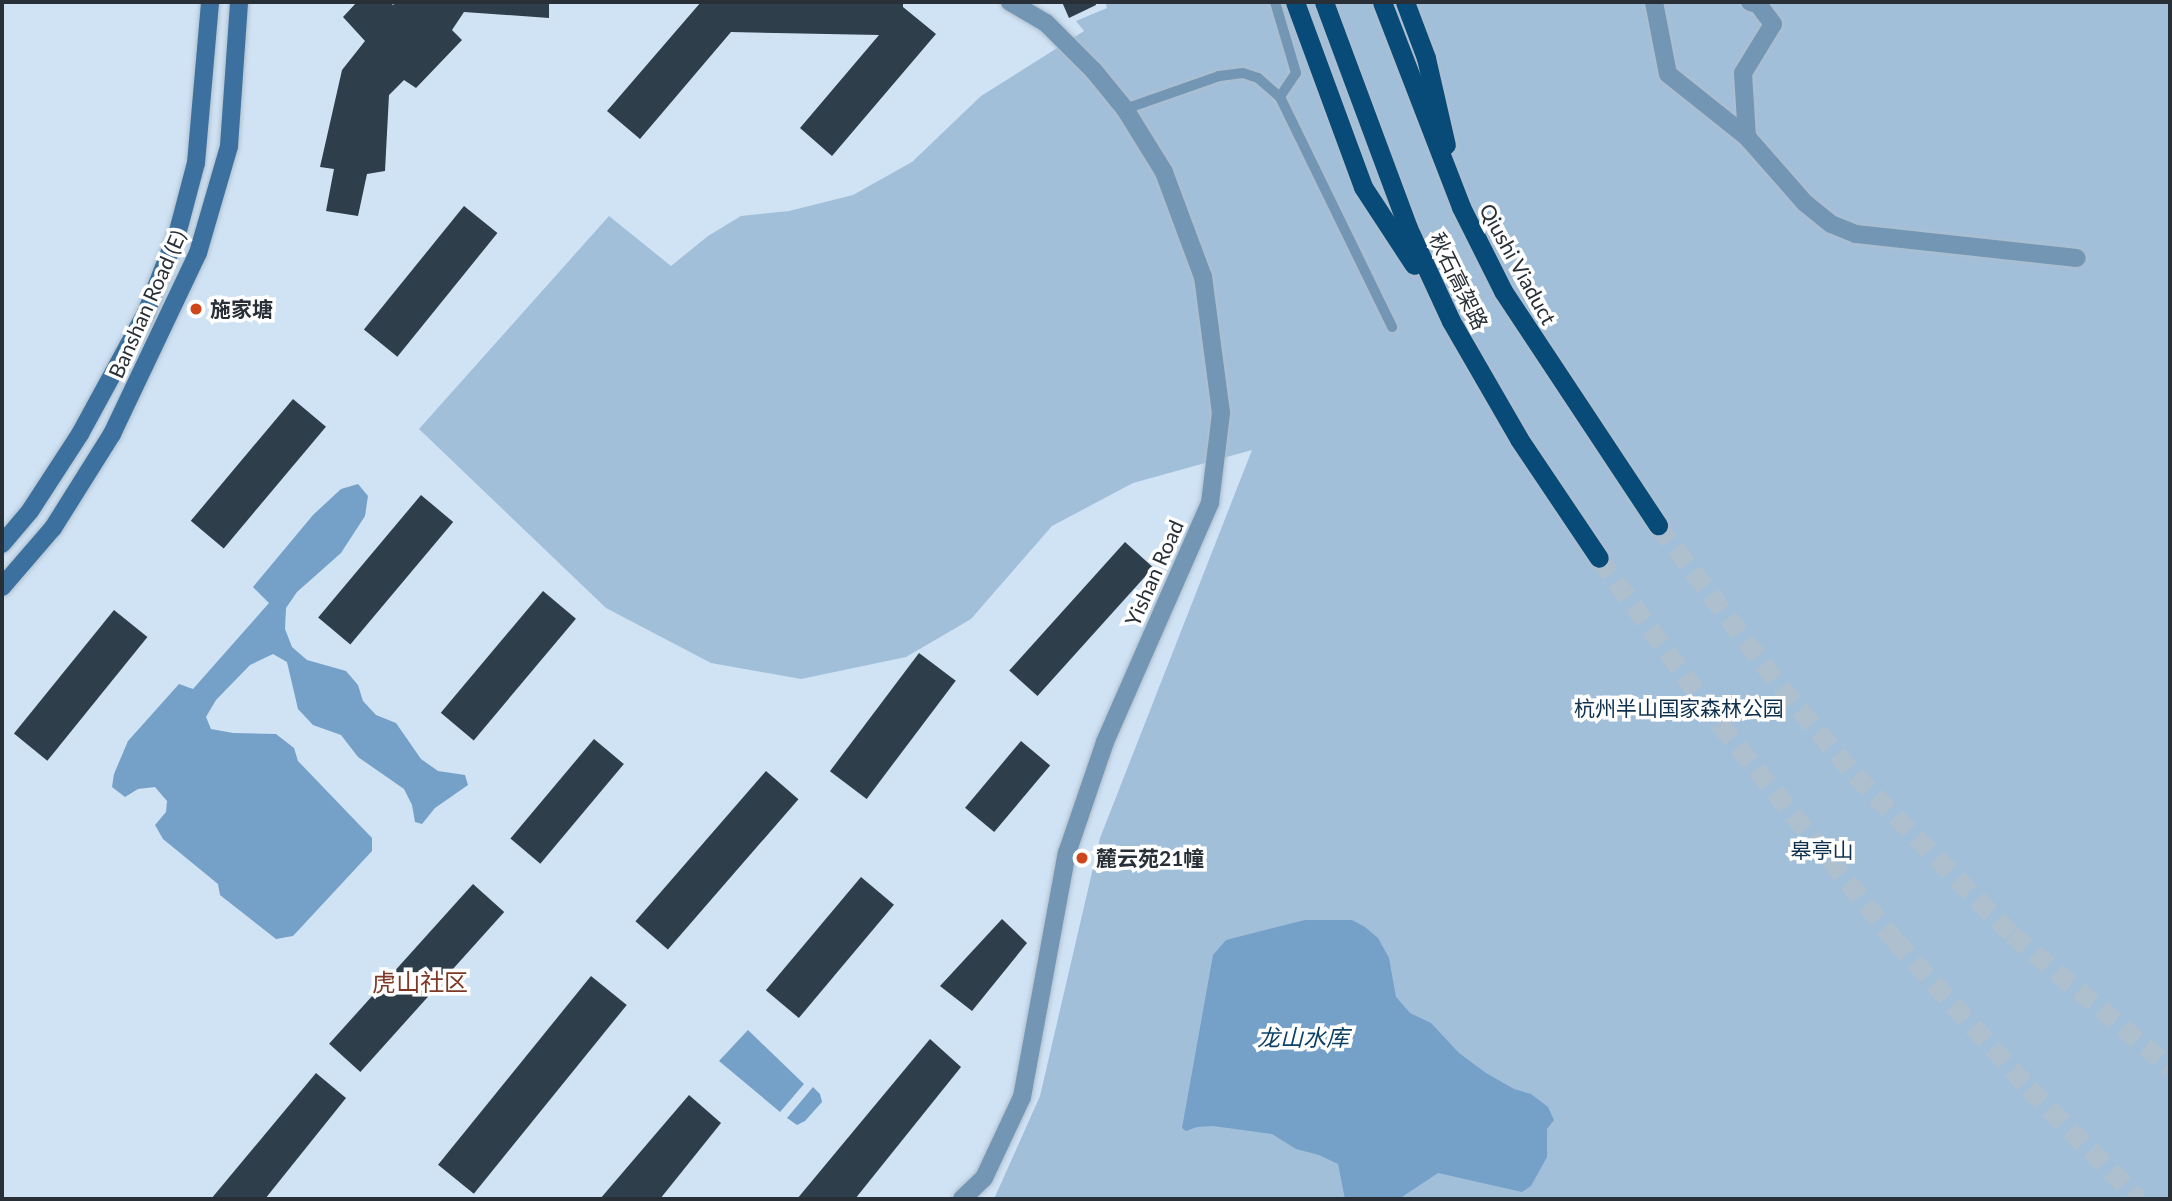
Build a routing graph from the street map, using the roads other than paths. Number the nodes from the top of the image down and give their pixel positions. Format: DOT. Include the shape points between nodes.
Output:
graph roads {
  1 [pos="210,2"];
  2 [pos="239,2"];
  3 [pos="1010,2"];
  4 [pos="1275,2"];
  5 [pos="1295,2"];
  6 [pos="1324,2"];
  7 [pos="1382,2"];
  8 [pos="1405,2"];
  9 [pos="1654,2"];
  10 [pos="1751,2"];
  11 [pos="1280,97"];
  12 [pos="1125,109"];
  13 [pos="1747,137"];
  14 [pos="1461,207"];
  15 [pos="2077,258"];
  16 [pos="1451,321"];
  17 [pos="1392,327"];
  18 [pos="1658,526"];
  19 [pos="2,544"];
  20 [pos="1599,558"];
  21 [pos="2,587"];
  22 [pos="962,1199"];
  1 -- 19 [label="main road, Banshan Road (E)" via="196,163 146,313 80,434 30,511"];
  2 -- 21 [label="main road, Banshan Road (E)" via="229,146 198,253 112,433 53,528"];
  3 -- 12 [label="street, Yishan Road" via="1046,23"];
  4 -- 11 [label="lane" via="1296,74"];
  5 -- 16 [label="highway" via="1363,187"];
  6 -- 16 [label="highway, 秋石高架路" via="1408,228"];
  7 -- 14 [label="highway, Qiushi Viaduct"];
  8 -- 14 [label="highway" via="1426,58"];
  9 -- 13 [label="street" via="1668,74"];
  10 -- 13 [label="street" via="1758,4 1773,24 1742,74"];
  11 -- 12 [label="lane" via="1258,78 1243,73 1219,76"];
  11 -- 17 [label="lane"];
  12 -- 22 [label="street, Yishan Road" via="1164,172 1203,277 1221,413 1210,503 1105,742 1067,853 1022,1097 984,1178"];
  13 -- 15 [label="street" via="1804,203 1832,224 1856,234"];
  14 -- 18 [label="highway, Qiushi Viaduct" via="1503,291"];
  16 -- 20 [label="highway, 秋石高架路" via="1519,439"];
}
